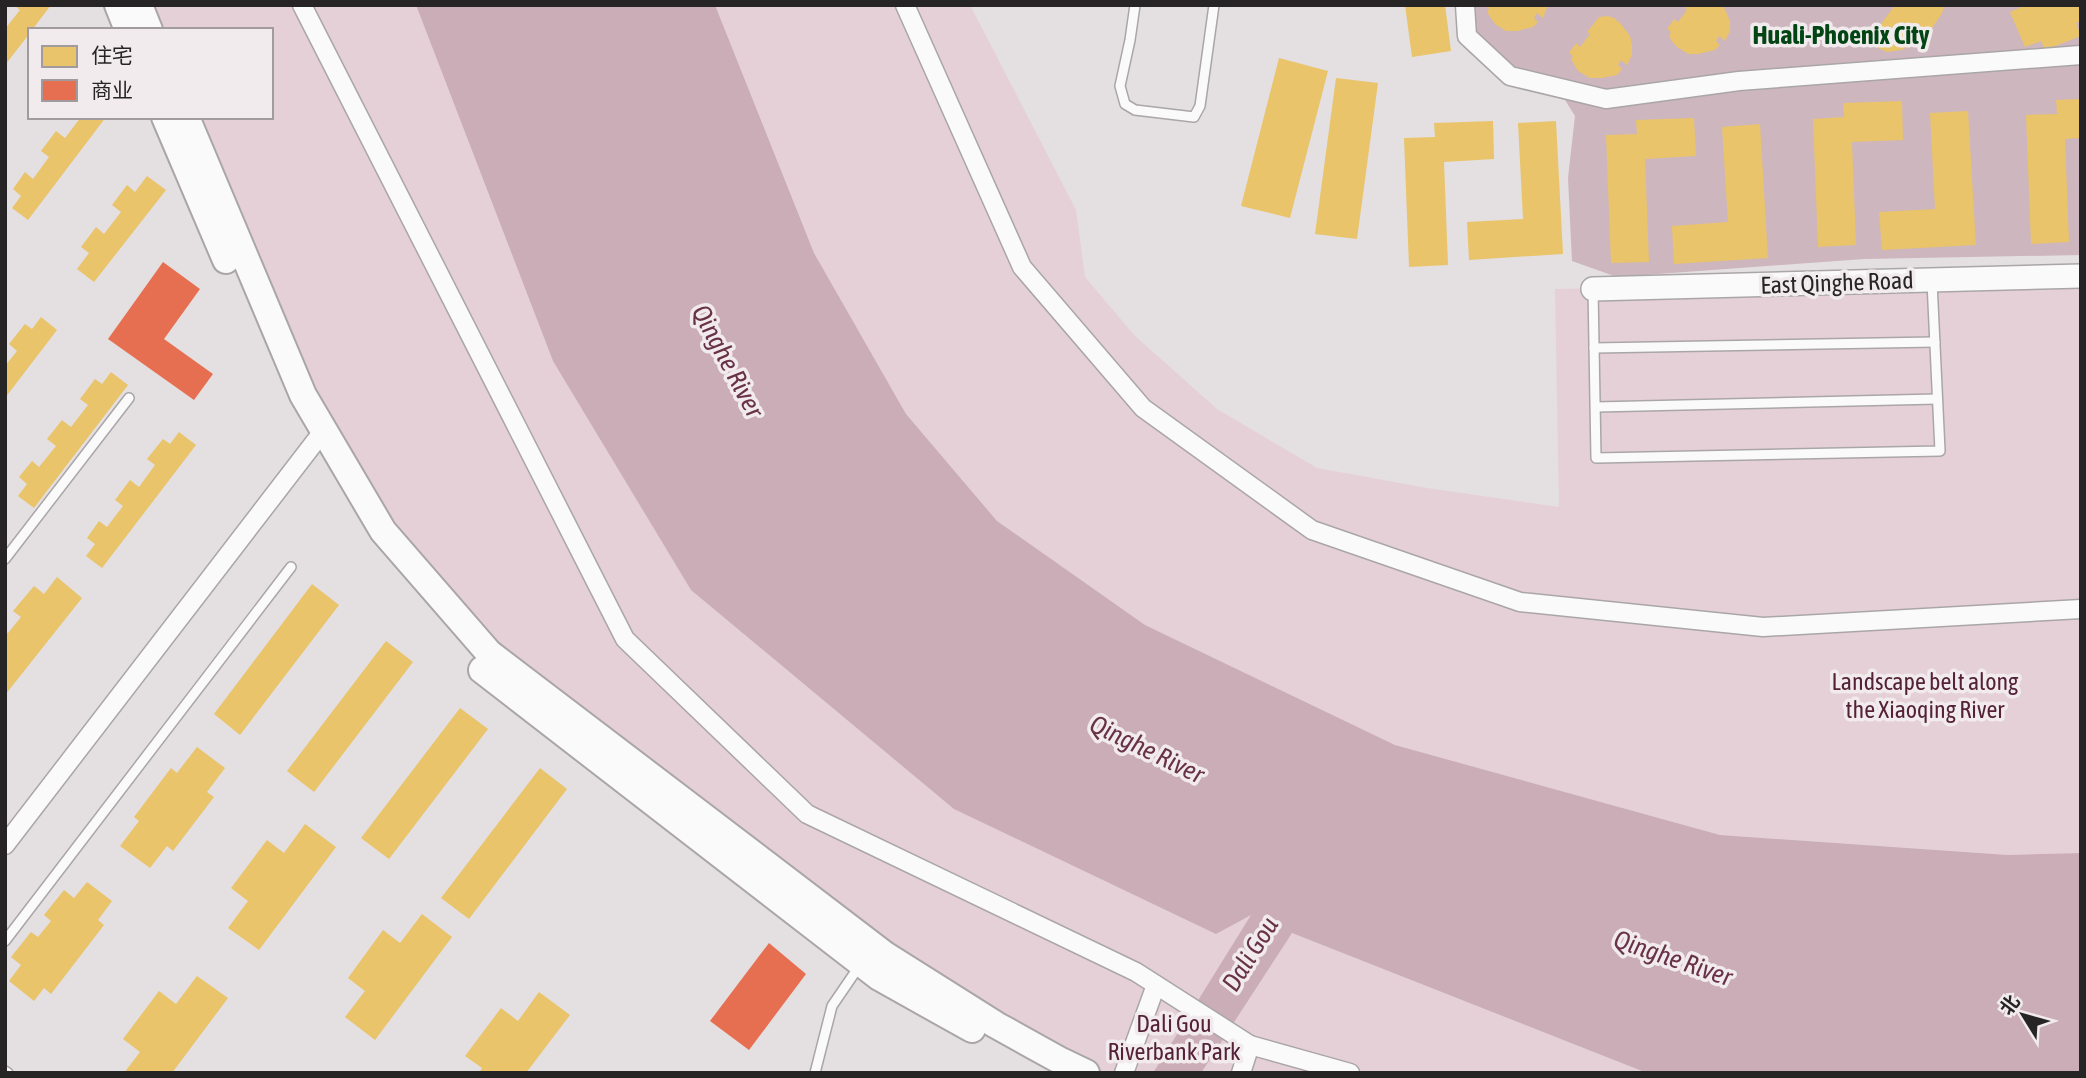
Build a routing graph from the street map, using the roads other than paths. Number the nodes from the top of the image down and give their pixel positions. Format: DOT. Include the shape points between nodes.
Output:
graph roads {
  1 [pos="118,5"];
  2 [pos="139,5"];
  3 [pos="302,5"];
  4 [pos="905,5"];
  5 [pos="1135,5"];
  6 [pos="1214,5"];
  7 [pos="1465,5"];
  8 [pos="127,28"];
  9 [pos="148,28"];
  10 [pos="2081,55"];
  11 [pos="166,119"];
  12 [pos="187,119"];
  13 [pos="2081,276"];
  14 [pos="1932,280"];
  15 [pos="1593,289"];
  16 [pos="1935,342"];
  17 [pos="1594,348"];
  18 [pos="129,398"];
  19 [pos="1937,399"];
  20 [pos="1596,407"];
  21 [pos="318,437"];
  22 [pos="5,559"];
  23 [pos="292,567"];
  24 [pos="2081,609"];
  25 [pos="5,845"];
  26 [pos="5,941"];
  27 [pos="862,963"];
  28 [pos="1161,987"];
  29 [pos="1243,1041"];
  30 [pos="815,1073"];
  31 [pos="1050,1073"];
  32 [pos="1086,1073"];
  33 [pos="1124,1073"];
  34 [pos="1241,1073"];
  35 [pos="1350,1073"];
  1 -- 8 [label="main road"];
  2 -- 9 [label="main road"];
  3 -- 28 [label="street" via="625,639 807,814"];
  4 -- 24 [label="street" via="1022,267 1143,408 1311,530 1520,603 1763,627"];
  5 -- 6 [label="lane" via="1119,86 1125,104 1135,110 1194,117 1200,106"];
  7 -- 10 [label="street" via="1467,36 1510,76 1606,99 1739,81"];
  11 -- 21 [label="main road" via="281,389"];
  12 -- 21 [label="main road"];
  13 -- 14 [label="street, East Qinghe Road"];
  14 -- 15 [label="street, East Qinghe Road"];
  14 -- 16 [label="lane"];
  15 -- 17 [label="lane"];
  16 -- 17 [label="lane"];
  16 -- 19 [label="lane"];
  17 -- 20 [label="lane"];
  18 -- 22 [label="lane"];
  19 -- 20 [label="lane"];
  19 -- 20 [label="lane" via="1940,451 1912,452 1596,458"];
  21 -- 25 [label="street"];
  21 -- 27 [label="main road" via="369,543 478,667"];
  21 -- 32 [label="main road" via="383,531 489,653 886,955 996,1025"];
  23 -- 26 [label="lane"];
  27 -- 30 [label="lane" via="832,1006"];
  27 -- 31 [label="main road"];
  28 -- 29 [label="street"];
  28 -- 33 [label="street"];
  29 -- 34 [label="street"];
  29 -- 35 [label="street"];
}
